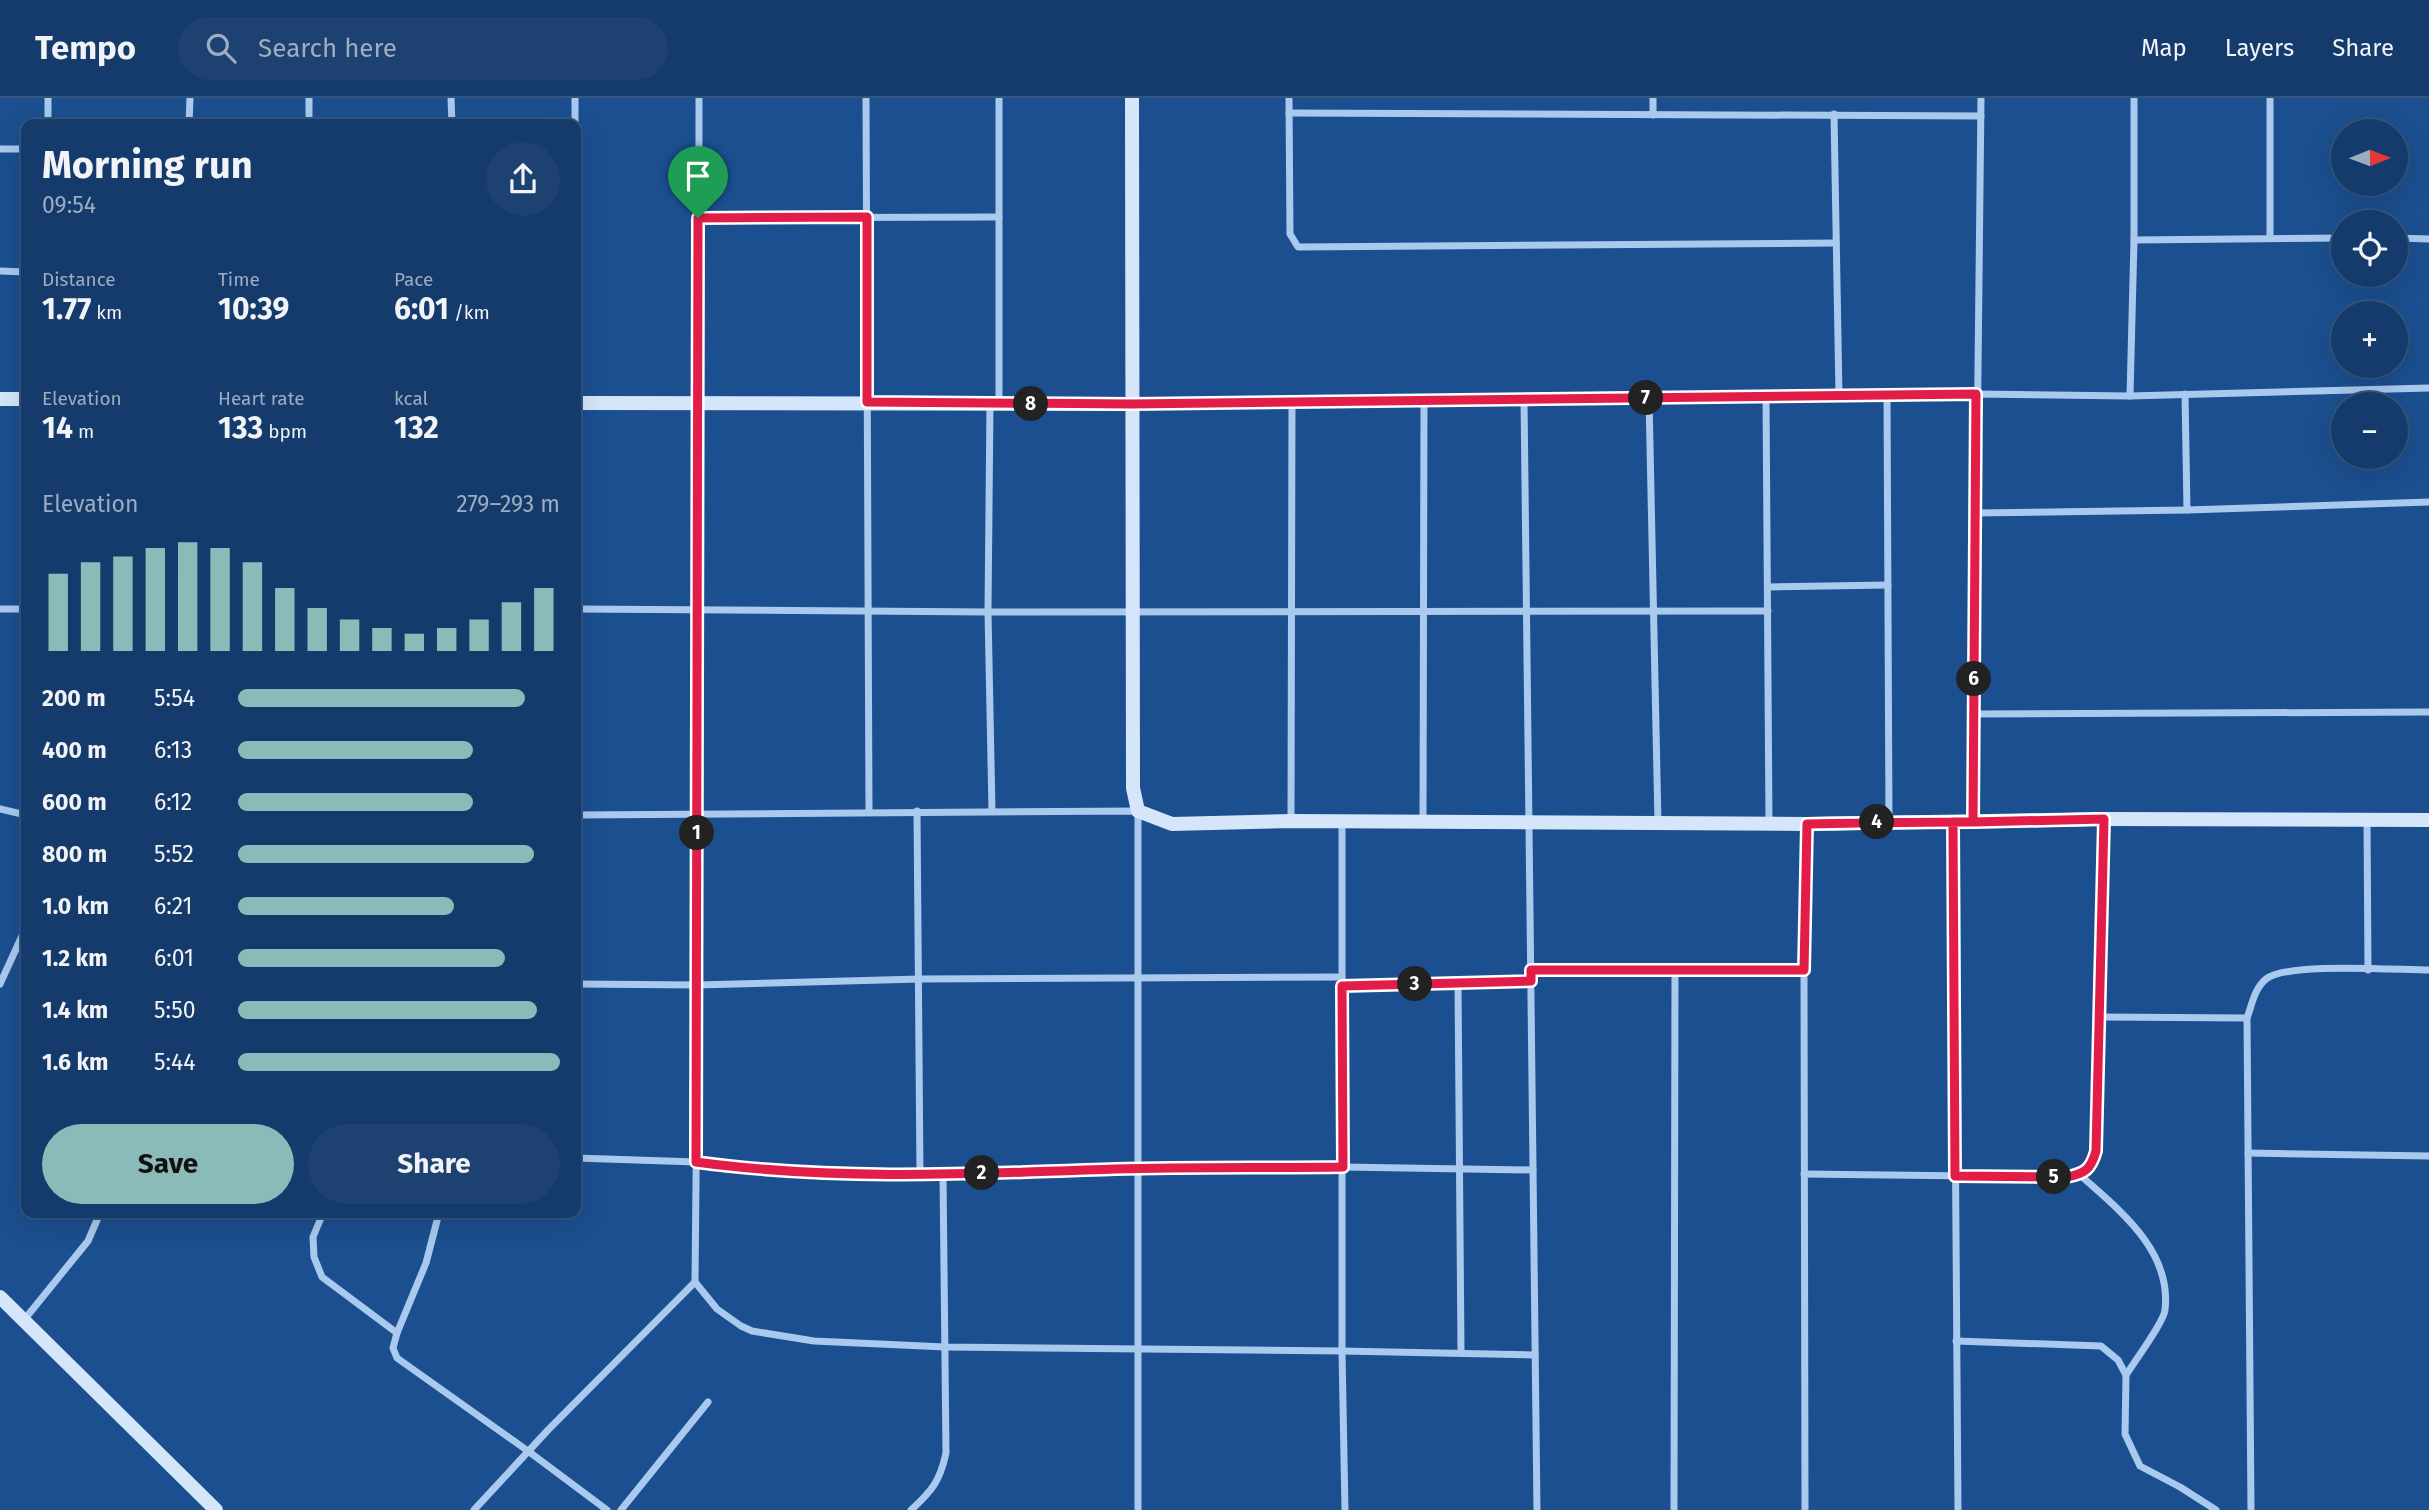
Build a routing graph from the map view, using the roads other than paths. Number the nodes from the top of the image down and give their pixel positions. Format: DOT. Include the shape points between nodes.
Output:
graph roads {
  1 [pos="48,98"];
  2 [pos="190,98"];
  3 [pos="309,98"];
  4 [pos="452,98"];
  5 [pos="575,98"];
  6 [pos="699,98"];
  7 [pos="866,98"];
  8 [pos="999,98"];
  9 [pos="1132,98"];
  10 [pos="1289,98"];
  11 [pos="1653,98"];
  12 [pos="1981,98"];
  13 [pos="2134,98"];
  14 [pos="2270,98"];
  15 [pos="1289,113"];
  16 [pos="1834,114"];
  17 [pos="1653,115"];
  18 [pos="1981,116"];
  19 [pos="48,119"];
  20 [pos="190,119"];
  21 [pos="309,119"];
  22 [pos="452,119"];
  23 [pos="575,119"];
  24 [pos="0,149"];
  25 [pos="21,149"];
  26 [pos="999,216"];
  27 [pos="867,217"];
  28 [pos="698,218"];
  29 [pos="2270,238"];
  30 [pos="2331,238"];
  31 [pos="2408,239"];
  32 [pos="2429,239"];
  33 [pos="2134,240"];
  34 [pos="1836,243"];
  35 [pos="0,271"];
  36 [pos="21,272"];
  37 [pos="2429,388"];
  38 [pos="1976,394"];
  39 [pos="2185,394"];
  40 [pos="1839,395"];
  41 [pos="1887,395"];
  42 [pos="1766,396"];
  43 [pos="2130,396"];
  44 [pos="1649,398"];
  45 [pos="0,399"];
  46 [pos="21,399"];
  47 [pos="1524,399"];
  48 [pos="1424,400"];
  49 [pos="581,402"];
  50 [pos="867,402"];
  51 [pos="1292,402"];
  52 [pos="994,403"];
  53 [pos="1132,404"];
  54 [pos="698,405"];
  55 [pos="2429,502"];
  56 [pos="2187,510"];
  57 [pos="1975,513"];
  58 [pos="1888,585"];
  59 [pos="1768,587"];
  60 [pos="0,609"];
  61 [pos="21,609"];
  62 [pos="581,609"];
  63 [pos="697,609"];
  64 [pos="868,610"];
  65 [pos="1132,610"];
  66 [pos="1291,610"];
  67 [pos="1423,610"];
  68 [pos="1527,611"];
  69 [pos="1654,611"];
  70 [pos="1768,611"];
  71 [pos="988,612"];
  72 [pos="2429,712"];
  73 [pos="1974,714"];
  74 [pos="0,809"];
  75 [pos="917,811"];
  76 [pos="992,811"];
  77 [pos="1138,811"];
  78 [pos="869,812"];
  79 [pos="21,814"];
  80 [pos="581,815"];
  81 [pos="697,816"];
  82 [pos="2104,819"];
  83 [pos="2367,820"];
  84 [pos="2429,820"];
  85 [pos="1291,821"];
  86 [pos="1342,822"];
  87 [pos="1423,822"];
  88 [pos="1889,822"];
  89 [pos="1953,822"];
  90 [pos="1973,822"];
  91 [pos="1529,823"];
  92 [pos="1658,823"];
  93 [pos="1769,823"];
  94 [pos="1807,824"];
  95 [pos="21,938"];
  96 [pos="1531,970"];
  97 [pos="1675,970"];
  98 [pos="1804,970"];
  99 [pos="2368,970"];
  100 [pos="2429,970"];
  101 [pos="920,979"];
  102 [pos="1139,980"];
  103 [pos="1342,981"];
  104 [pos="1531,981"];
  105 [pos="1458,983"];
  106 [pos="0,984"];
  107 [pos="581,985"];
  108 [pos="698,985"];
  109 [pos="2100,1017"];
  110 [pos="2247,1018"];
  111 [pos="2248,1153"];
  112 [pos="2429,1156"];
  113 [pos="581,1158"];
  114 [pos="696,1162"];
  115 [pos="1343,1167"];
  116 [pos="1136,1168"];
  117 [pos="1459,1168"];
  118 [pos="1533,1170"];
  119 [pos="1804,1174"];
  120 [pos="920,1175"];
  121 [pos="943,1175"];
  122 [pos="2080,1175"];
  123 [pos="1955,1176"];
  124 [pos="98,1218"];
  125 [pos="321,1218"];
  126 [pos="438,1218"];
  127 [pos="695,1282"];
  128 [pos="0,1297"];
  129 [pos="23,1320"];
  130 [pos="397,1333"];
  131 [pos="1956,1341"];
  132 [pos="945,1348"];
  133 [pos="1138,1349"];
  134 [pos="1342,1351"];
  135 [pos="1461,1353"];
  136 [pos="1535,1355"];
  137 [pos="2126,1375"];
  138 [pos="708,1402"];
  139 [pos="528,1451"];
  140 [pos="216,1510"];
  141 [pos="474,1510"];
  142 [pos="607,1510"];
  143 [pos="621,1510"];
  144 [pos="911,1510"];
  145 [pos="1138,1510"];
  146 [pos="1345,1510"];
  147 [pos="1537,1510"];
  148 [pos="1674,1510"];
  149 [pos="1805,1510"];
  150 [pos="1958,1510"];
  151 [pos="2216,1510"];
  152 [pos="2250,1510"];
  1 -- 19 [label="street"];
  2 -- 20 [label="street"];
  3 -- 21 [label="street"];
  4 -- 22 [label="street"];
  5 -- 23 [label="street"];
  6 -- 28 [label="street"];
  7 -- 27 [label="street"];
  8 -- 26 [label="street"];
  9 -- 53 [label="street"];
  10 -- 15 [label="street"];
  11 -- 17 [label="street"];
  12 -- 18 [label="street"];
  13 -- 33 [label="street"];
  14 -- 29 [label="street"];
  15 -- 17 [label="street"];
  15 -- 34 [label="street" via="1290,234 1298,247"];
  16 -- 17 [label="street"];
  16 -- 18 [label="street"];
  16 -- 34 [label="street"];
  18 -- 38 [label="street"];
  24 -- 25 [label="street"];
  26 -- 27 [label="street"];
  26 -- 52 [label="street"];
  27 -- 28 [label="street"];
  27 -- 50 [label="street"];
  28 -- 54 [label="street"];
  29 -- 30 [label="street"];
  29 -- 33 [label="street"];
  31 -- 32 [label="street"];
  33 -- 43 [label="street"];
  34 -- 40 [label="street"];
  35 -- 36 [label="street"];
  37 -- 39 [label="street"];
  38 -- 41 [label="street"];
  38 -- 43 [label="street"];
  38 -- 57 [label="street"];
  39 -- 43 [label="street"];
  39 -- 56 [label="street"];
  40 -- 41 [label="street"];
  40 -- 42 [label="street"];
  41 -- 58 [label="street"];
  42 -- 44 [label="street"];
  42 -- 59 [label="street"];
  44 -- 47 [label="street"];
  44 -- 69 [label="street"];
  45 -- 46 [label="street"];
  47 -- 48 [label="street"];
  47 -- 68 [label="street"];
  48 -- 51 [label="street"];
  48 -- 67 [label="street"];
  49 -- 54 [label="street"];
  50 -- 52 [label="street"];
  50 -- 54 [label="street"];
  50 -- 64 [label="street"];
  51 -- 53 [label="street"];
  51 -- 66 [label="street"];
  52 -- 53 [label="street"];
  52 -- 71 [label="street"];
  53 -- 65 [label="street"];
  54 -- 63 [label="street"];
  55 -- 56 [label="street"];
  56 -- 57 [label="street"];
  57 -- 73 [label="street"];
  58 -- 59 [label="street"];
  58 -- 88 [label="street"];
  59 -- 70 [label="street"];
  60 -- 61 [label="street"];
  62 -- 63 [label="street"];
  63 -- 64 [label="street"];
  63 -- 81 [label="street"];
  64 -- 71 [label="street"];
  64 -- 78 [label="street"];
  65 -- 66 [label="street"];
  65 -- 71 [label="street"];
  65 -- 77 [label="street" via="1133,788"];
  66 -- 67 [label="street"];
  66 -- 85 [label="street"];
  67 -- 68 [label="street"];
  67 -- 87 [label="street"];
  68 -- 69 [label="street"];
  68 -- 91 [label="street"];
  69 -- 70 [label="street"];
  69 -- 92 [label="street"];
  70 -- 93 [label="street"];
  71 -- 76 [label="street"];
  72 -- 73 [label="street"];
  73 -- 90 [label="street"];
  74 -- 79 [label="street"];
  75 -- 76 [label="street"];
  75 -- 78 [label="street"];
  75 -- 101 [label="street"];
  76 -- 77 [label="street"];
  77 -- 85 [label="street" via="1172,824"];
  77 -- 102 [label="street"];
  78 -- 81 [label="street"];
  80 -- 81 [label="street"];
  81 -- 108 [label="street"];
  82 -- 83 [label="street"];
  82 -- 90 [label="street"];
  82 -- 109 [label="street"];
  83 -- 84 [label="street"];
  83 -- 99 [label="street"];
  85 -- 86 [label="street"];
  86 -- 87 [label="street"];
  86 -- 103 [label="street"];
  87 -- 91 [label="street"];
  88 -- 89 [label="street"];
  88 -- 94 [label="street"];
  89 -- 90 [label="street"];
  89 -- 123 [label="street"];
  91 -- 92 [label="street"];
  91 -- 96 [label="street"];
  92 -- 93 [label="street"];
  93 -- 94 [label="street"];
  94 -- 98 [label="street"];
  95 -- 106 [label="street"];
  96 -- 97 [label="street"];
  96 -- 104 [label="street"];
  97 -- 98 [label="street"];
  97 -- 148 [label="street"];
  98 -- 119 [label="street"];
  99 -- 100 [label="street"];
  99 -- 110 [label="street" via="2280,972 2256,989"];
  101 -- 102 [label="street"];
  101 -- 108 [label="street"];
  101 -- 120 [label="street"];
  102 -- 103 [label="street"];
  102 -- 116 [label="street"];
  103 -- 105 [label="street"];
  103 -- 115 [label="street"];
  104 -- 105 [label="street"];
  104 -- 118 [label="street"];
  105 -- 117 [label="street"];
  107 -- 108 [label="street"];
  108 -- 114 [label="street"];
  109 -- 110 [label="street"];
  109 -- 122 [label="street" via="2096,1151 2089,1170"];
  110 -- 111 [label="street"];
  111 -- 112 [label="street"];
  111 -- 152 [label="street"];
  113 -- 114 [label="street"];
  114 -- 120 [label="street" via="805,1173"];
  114 -- 127 [label="street"];
  115 -- 116 [label="street"];
  115 -- 117 [label="street"];
  115 -- 134 [label="street"];
  116 -- 121 [label="street"];
  116 -- 133 [label="street"];
  117 -- 118 [label="street"];
  117 -- 135 [label="street"];
  118 -- 136 [label="street"];
  119 -- 123 [label="street"];
  119 -- 149 [label="street"];
  120 -- 121 [label="street"];
  121 -- 132 [label="street"];
  122 -- 123 [label="street"];
  122 -- 137 [label="street" via="2129,1219 2156,1256 2165,1312"];
  123 -- 131 [label="street"];
  124 -- 129 [label="street" via="88,1241"];
  125 -- 130 [label="street" via="313,1237 322,1277"];
  126 -- 130 [label="street" via="426,1264"];
  127 -- 132 [label="street" via="717,1309 752,1331 814,1342"];
  127 -- 139 [label="street"];
  128 -- 129 [label="street"];
  129 -- 140 [label="street"];
  130 -- 139 [label="street" via="393,1348 397,1358"];
  131 -- 137 [label="street" via="2101,1346 2118,1360"];
  131 -- 150 [label="street"];
  132 -- 133 [label="street"];
  132 -- 144 [label="street" via="942,1475"];
  133 -- 134 [label="street"];
  133 -- 145 [label="street"];
  134 -- 135 [label="street"];
  134 -- 146 [label="street"];
  135 -- 136 [label="street"];
  136 -- 147 [label="street"];
  137 -- 151 [label="street" via="2125,1434 2140,1466"];
  138 -- 143 [label="street"];
  139 -- 141 [label="street"];
  139 -- 142 [label="street"];
}
